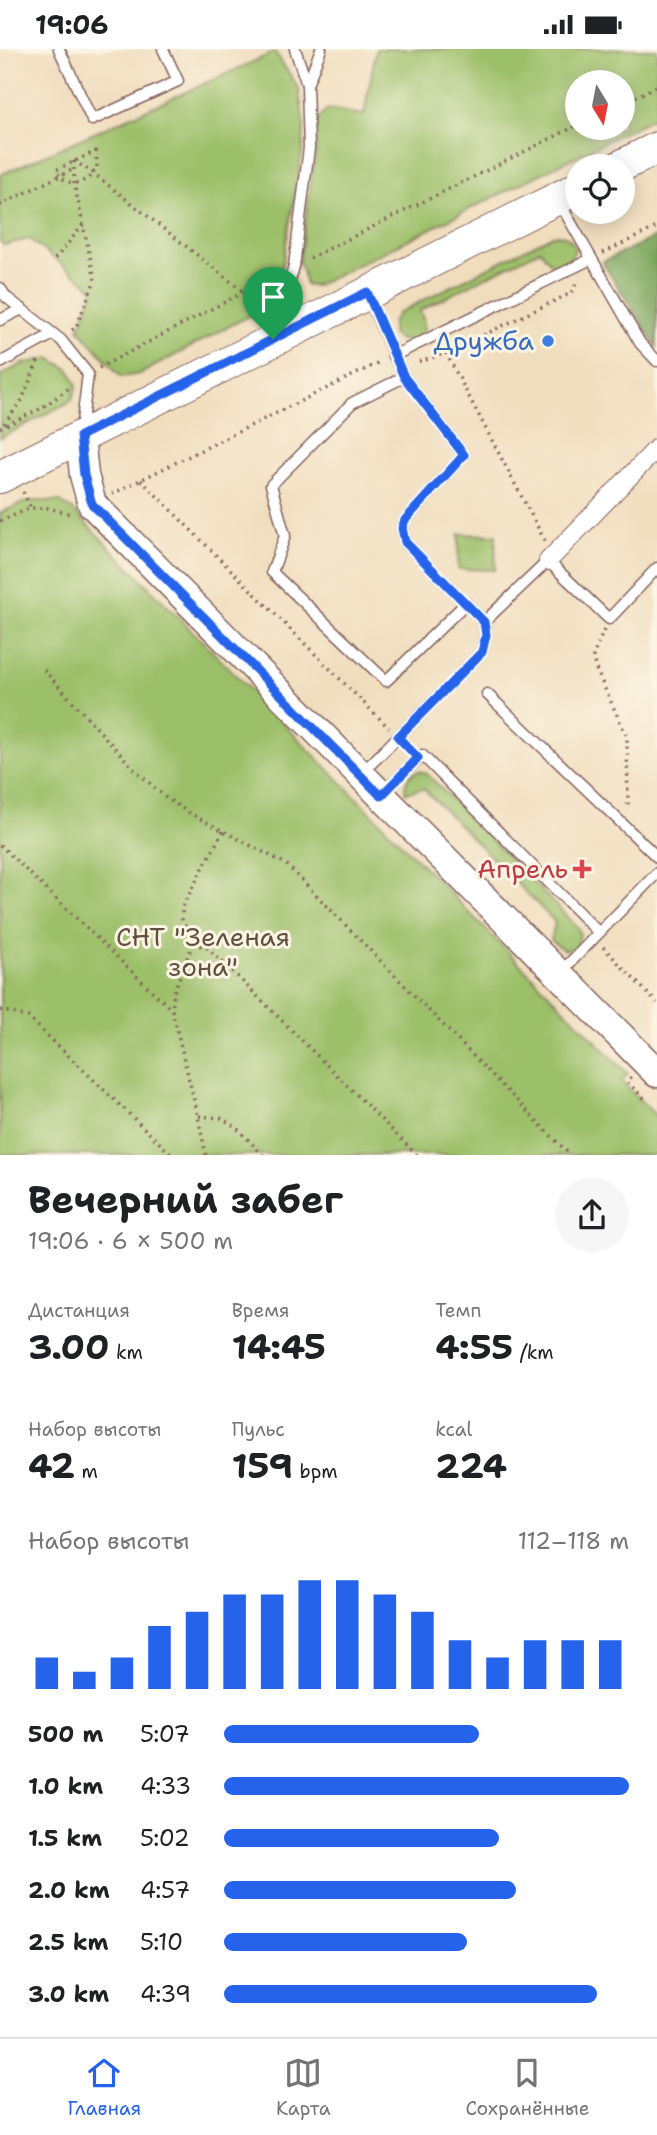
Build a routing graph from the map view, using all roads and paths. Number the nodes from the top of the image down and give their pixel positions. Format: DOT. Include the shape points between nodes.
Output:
graph roads {
  1 [pos="59,49"];
  2 [pos="163,49"];
  3 [pos="295,49"];
  4 [pos="321,49"];
  5 [pos="307,85"];
  6 [pos="657,86"];
  7 [pos="635,97"];
  8 [pos="657,148"];
  9 [pos="635,159"];
  10 [pos="74,161"];
  11 [pos="74,169"];
  12 [pos="93,173"];
  13 [pos="59,176"];
  14 [pos="74,183"];
  15 [pos="565,194"];
  16 [pos="0,205"];
  17 [pos="578,224"];
  18 [pos="83,225"];
  19 [pos="657,227"];
  20 [pos="55,259"];
  21 [pos="591,259"];
  22 [pos="367,292"];
  23 [pos="2,295"];
  24 [pos="264,306"];
  25 [pos="22,309"];
  26 [pos="0,320"];
  27 [pos="57,337"];
  28 [pos="273,339"];
  29 [pos="446,353"];
  30 [pos="393,356"];
  31 [pos="657,361"];
  32 [pos="0,363"];
  33 [pos="404,377"];
  34 [pos="1,427"];
  35 [pos="80,436"];
  36 [pos="657,448"];
  37 [pos="0,477"];
  38 [pos="141,479"];
  39 [pos="92,504"];
  40 [pos="0,521"];
  41 [pos="548,555"];
  42 [pos="657,568"];
  43 [pos="466,603"];
  44 [pos="609,619"];
  45 [pos="484,622"];
  46 [pos="44,670"];
  47 [pos="487,694"];
  48 [pos="398,737"];
  49 [pos="360,775"];
  50 [pos="381,796"];
  51 [pos="628,829"];
  52 [pos="223,831"];
  53 [pos="0,845"];
  54 [pos="657,857"];
  55 [pos="657,873"];
  56 [pos="596,935"];
  57 [pos="193,943"];
  58 [pos="558,975"];
  59 [pos="657,1003"];
  60 [pos="0,1010"];
  61 [pos="172,1010"];
  62 [pos="657,1073"];
  63 [pos="198,1116"];
  64 [pos="172,1155"];
  65 [pos="206,1155"];
  66 [pos="263,1155"];
  67 [pos="417,1155"];
  68 [pos="570,1155"];
  1 -- 2 [label="lane" via="92,120 178,81"];
  3 -- 5 [label="lane"];
  4 -- 5 [label="lane"];
  5 -- 28 [label="lane" via="309,148 294,266"];
  6 -- 7 [label="path"];
  8 -- 9 [label="main road"];
  10 -- 11 [label="path"];
  10 -- 12 [label="path"];
  10 -- 12 [label="path" via="96,151"];
  10 -- 13 [label="path" via="56,170"];
  11 -- 13 [label="path"];
  11 -- 14 [label="path"];
  12 -- 14 [label="path" via="82,183"];
  12 -- 24 [label="path"];
  13 -- 14 [label="path"];
  13 -- 16 [label="path"];
  14 -- 18 [label="path"];
  15 -- 22 [label="main road"];
  17 -- 21 [label="lane"];
  18 -- 20 [label="path"];
  18 -- 27 [label="path" via="95,279 76,327"];
  19 -- 21 [label="path"];
  21 -- 29 [label="path" via="571,293"];
  21 -- 30 [label="lane"];
  21 -- 31 [label="lane" via="640,343"];
  22 -- 28 [label="main road"];
  22 -- 30 [label="lane"];
  23 -- 25 [label="lane"];
  25 -- 26 [label="lane"];
  25 -- 27 [label="lane"];
  27 -- 32 [label="lane"];
  27 -- 34 [label="path" via="37,361 22,400"];
  27 -- 35 [label="lane" via="88,374"];
  28 -- 35 [label="main road"];
  29 -- 30 [label="path" via="423,361"];
  29 -- 41 [label="path"];
  30 -- 33 [label="lane"];
  30 -- 38 [label="path"];
  33 -- 43 [label="lane" via="464,455 405,520 402,535"];
  33 -- 43 [label="lane" via="352,403 271,485 285,536 272,572 386,681"];
  35 -- 37 [label="main road"];
  35 -- 39 [label="street"];
  36 -- 41 [label="street"];
  38 -- 39 [label="path"];
  38 -- 48 [label="path"];
  39 -- 40 [label="path" via="69,515 31,508"];
  39 -- 49 [label="street"];
  41 -- 44 [label="lane"];
  41 -- 45 [label="lane"];
  42 -- 44 [label="lane"];
  43 -- 45 [label="lane"];
  44 -- 51 [label="path" via="593,656 627,737"];
  45 -- 48 [label="lane" via="482,652"];
  46 -- 52 [label="path" via="154,787"];
  47 -- 51 [label="lane"];
  48 -- 49 [label="lane"];
  49 -- 50 [label="street"];
  50 -- 56 [label="lane" via="422,755"];
  50 -- 58 [label="street"];
  51 -- 54 [label="lane"];
  52 -- 57 [label="path" via="183,907 182,920"];
  52 -- 68 [label="path" via="286,865"];
  53 -- 61 [label="path"];
  55 -- 56 [label="lane"];
  56 -- 58 [label="lane"];
  56 -- 59 [label="path"];
  57 -- 61 [label="path" via="174,991"];
  57 -- 67 [label="path" via="230,969"];
  58 -- 62 [label="street"];
  60 -- 64 [label="path" via="28,1017"];
  61 -- 63 [label="path"];
  63 -- 65 [label="path"];
  63 -- 66 [label="path" via="221,1118 236,1127"];
}
